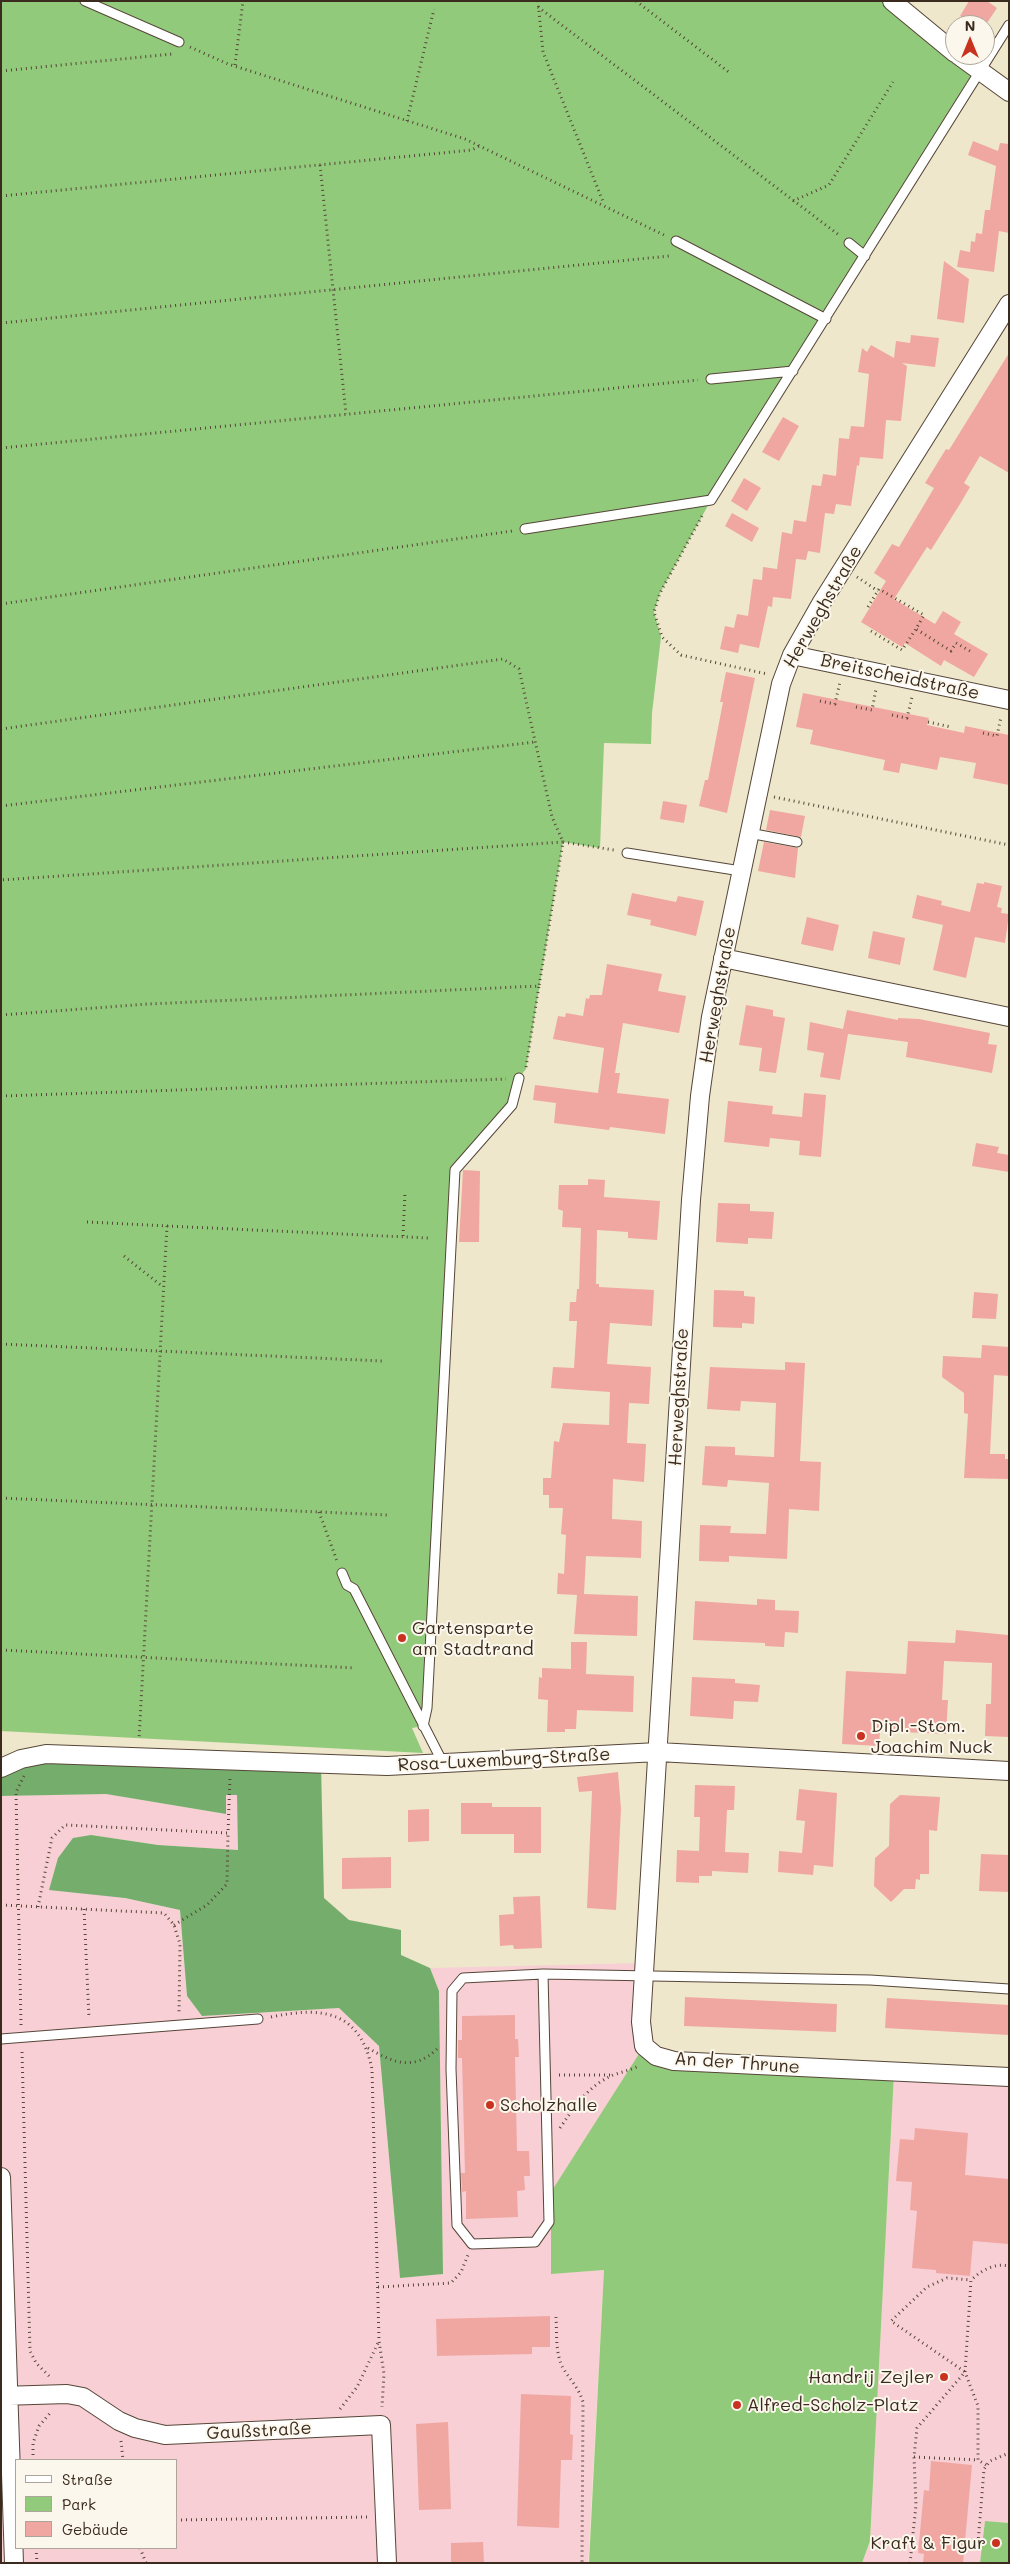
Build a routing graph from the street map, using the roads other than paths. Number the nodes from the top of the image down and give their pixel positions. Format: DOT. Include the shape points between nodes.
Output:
graph roads {
  1 [pos="85,1"];
  2 [pos="892,1"];
  3 [pos="1009,25"];
  4 [pos="179,42"];
  5 [pos="945,45"];
  6 [pos="970,65"];
  7 [pos="979,72"];
  8 [pos="1009,92"];
  9 [pos="676,241"];
  10 [pos="849,243"];
  11 [pos="865,256"];
  12 [pos="1009,304"];
  13 [pos="826,319"];
  14 [pos="793,371"];
  15 [pos="711,379"];
  16 [pos="525,529"];
  17 [pos="792,654"];
  18 [pos="1005,705"];
  19 [pos="750,833"];
  20 [pos="797,842"];
  21 [pos="627,852"];
  22 [pos="741,871"];
  23 [pos="723,958"];
  24 [pos="1009,1017"];
  25 [pos="519,1078"];
  26 [pos="342,1573"];
  27 [pos="423,1726"];
  28 [pos="658,1752"];
  29 [pos="443,1764"];
  30 [pos="1,1768"];
  31 [pos="1009,1771"];
  32 [pos="543,1974"];
  33 [pos="643,1976"];
  34 [pos="1009,1989"];
  35 [pos="258,2019"];
  36 [pos="1,2039"];
  37 [pos="1009,2077"];
  38 [pos="1,2177"];
  39 [pos="5,2396"];
  40 [pos="14,2563"];
  41 [pos="387,2563"];
  1 -- 4 [label="lane"];
  2 -- 5 [label="street"];
  3 -- 7 [label="lane"];
  6 -- 7 [label="street"];
  7 -- 8 [label="street"];
  7 -- 11 [label="lane"];
  9 -- 13 [label="lane"];
  10 -- 11 [label="lane"];
  11 -- 13 [label="lane"];
  12 -- 17 [label="street, Herweghstraße"];
  13 -- 14 [label="lane"];
  14 -- 15 [label="lane"];
  14 -- 16 [label="lane" via="711,500"];
  17 -- 18 [label="street, Breitscheidstraße"];
  17 -- 19 [label="street, Herweghstraße"];
  19 -- 20 [label="lane"];
  19 -- 22 [label="street, Herweghstraße"];
  21 -- 22 [label="lane"];
  22 -- 23 [label="street, Herweghstraße"];
  23 -- 24 [label="street"];
  23 -- 28 [label="street, Herweghstraße" via="702,1080 692,1190"];
  25 -- 27 [label="lane" via="512,1105 455,1170"];
  26 -- 27 [label="lane" via="347,1585 354,1589"];
  27 -- 29 [label="lane"];
  28 -- 29 [label="street, Rosa-Luxemburg-Straße"];
  28 -- 31 [label="street, Rosa-Luxemburg-Straße"];
  28 -- 33 [label="street, An der Thrune"];
  29 -- 30 [label="street, Rosa-Luxemburg-Straße" via="387,1766 46,1754 20,1759"];
  32 -- 32 [label="lane" via="549,2222 536,2242 472,2244 457,2224 452,1992 464,1978"];
  32 -- 33 [label="lane"];
  33 -- 34 [label="lane" via="870,1980"];
  33 -- 37 [label="street, An der Thrune" via="641,2034 644,2046 656,2056 674,2061"];
  35 -- 36 [label="lane"];
  38 -- 39 [label="street"];
  39 -- 40 [label="street"];
  39 -- 41 [label="street, Gaußstraße" via="83,2396 135,2428 165,2435 381,2425"];
}
